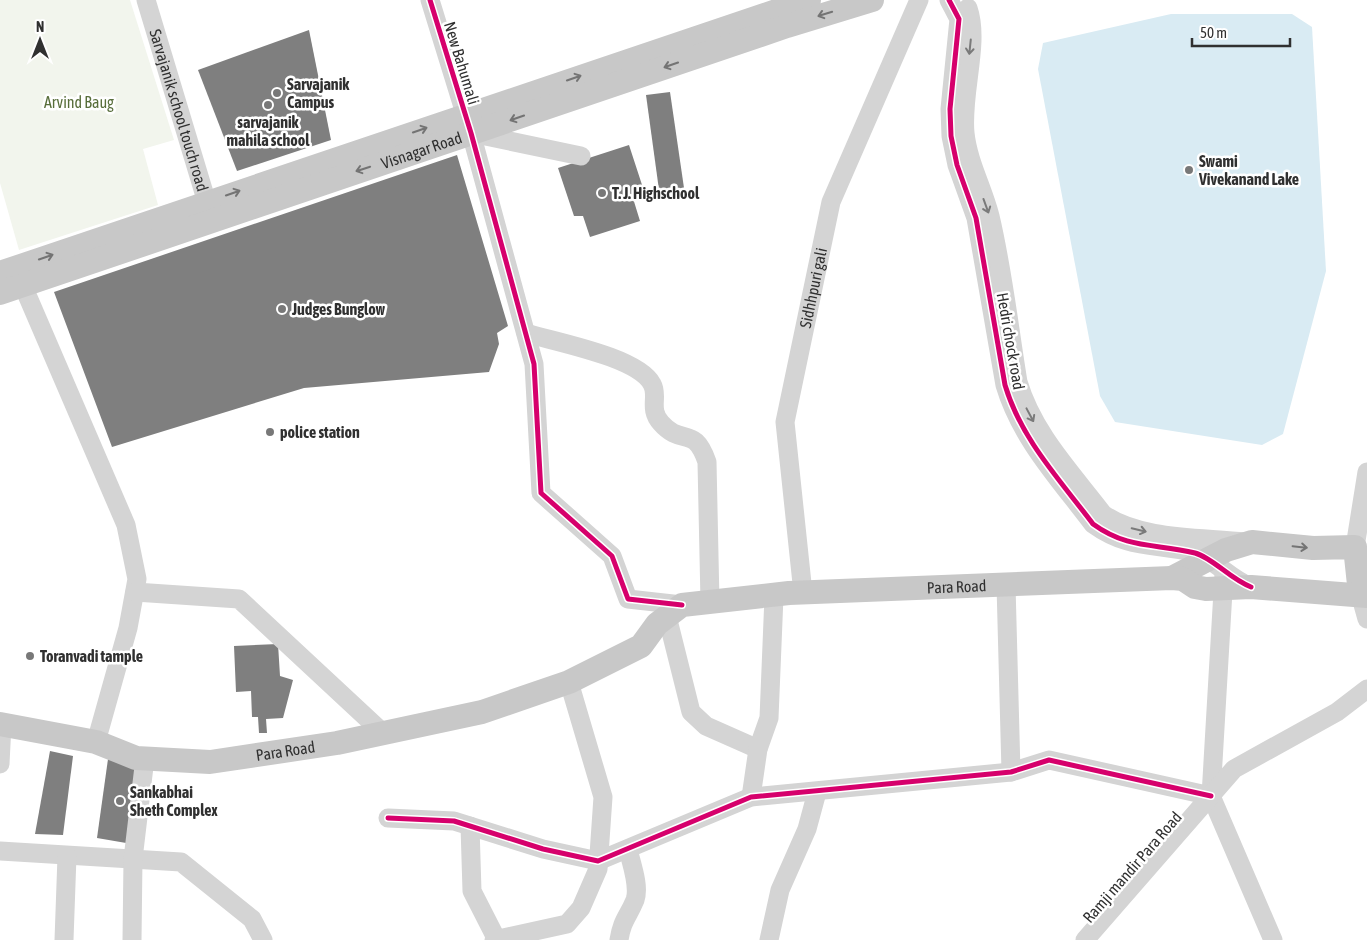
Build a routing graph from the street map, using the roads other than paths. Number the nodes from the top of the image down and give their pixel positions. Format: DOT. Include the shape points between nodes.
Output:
graph roads {
  1 [pos="146,0"];
  2 [pos="430,0"];
  3 [pos="809,0"];
  4 [pos="872,0"];
  5 [pos="919,0"];
  6 [pos="949,0"];
  7 [pos="964,0"];
  8 [pos="783,11"];
  9 [pos="468,124"];
  10 [pos="581,156"];
  11 [pos="209,211"];
  12 [pos="13,275"];
  13 [pos="0,293"];
  14 [pos="526,334"];
  15 [pos="1367,472"];
  16 [pos="1355,547"];
  17 [pos="1222,562"];
  18 [pos="1172,578"];
  19 [pos="1006,585"];
  20 [pos="135,592"];
  21 [pos="803,593"];
  22 [pos="1364,595"];
  23 [pos="774,596"];
  24 [pos="710,602"];
  25 [pos="674,610"];
  26 [pos="1367,619"];
  27 [pos="569,682"];
  28 [pos="1367,689"];
  29 [pos="1,724"];
  30 [pos="383,733"];
  31 [pos="96,742"];
  32 [pos="758,749"];
  33 [pos="145,758"];
  34 [pos="0,764"];
  35 [pos="1012,772"];
  36 [pos="817,792"];
  37 [pos="1211,796"];
  38 [pos="750,797"];
  39 [pos="388,818"];
  40 [pos="470,826"];
  41 [pos="628,849"];
  42 [pos="0,851"];
  43 [pos="67,856"];
  44 [pos="133,859"];
  45 [pos="598,861"];
  46 [pos="495,939"];
  47 [pos="64,940"];
  48 [pos="132,940"];
  49 [pos="263,940"];
  50 [pos="619,940"];
  51 [pos="769,940"];
  52 [pos="1085,940"];
  53 [pos="1272,940"];
  1 -- 11 [label="street, Sarvajanik school touch road"];
  2 -- 9 [label="street, New Bahumali"];
  3 -- 8 [label="main road, Visnagar Road"];
  4 -- 8 [label="main road, Visnagar Road, one-way"];
  5 -- 21 [label="street, Sidhhpuri gali" via="832,202 785,422"];
  6 -- 17 [label="street, Hedri chock road" via="959,19 950,108 952,136 957,165 976,218 1004,385 1012,410 1025,434 1093,524 1136,545 1196,553"];
  7 -- 17 [label="street, Hedri chock road, one-way" via="972,19 963,109 965,134 970,161 990,214 1024,404 1036,426 1097,507 1114,522"];
  8 -- 9 [label="main road, Visnagar Road"];
  9 -- 10 [label="street"];
  9 -- 11 [label="main road, Visnagar Road"];
  9 -- 14 [label="street, New Bahumali"];
  11 -- 12 [label="main road, Visnagar Road"];
  12 -- 13 [label="main road, Visnagar Road"];
  12 -- 20 [label="street" via="126,525 137,579"];
  14 -- 24 [label="street" via="618,359 646,376 654,385 654,412 660,422 670,432 696,440 701,445 707,462"];
  14 -- 25 [label="street, New Bahumali" via="534,364 542,493 612,556 628,599"];
  15 -- 16 [label="street"];
  17 -- 16 [label="main road, one-way" via="1252,542 1313,548"];
  16 -- 22 [label="main road"];
  17 -- 18 [label="main road"];
  17 -- 18 [label="main road, Para Road" via="1195,587 1183,579"];
  17 -- 22 [label="main road, Para Road" via="1251,587"];
  17 -- 37 [label="street"];
  18 -- 19 [label="main road, Para Road"];
  19 -- 21 [label="main road, Para Road"];
  19 -- 35 [label="street"];
  20 -- 30 [label="street" via="239,598"];
  20 -- 31 [label="street"];
  21 -- 23 [label="main road, Para Road"];
  22 -- 26 [label="street"];
  23 -- 24 [label="main road, Para Road"];
  23 -- 32 [label="street" via="769,718"];
  24 -- 25 [label="main road, Para Road"];
  25 -- 27 [label="main road, Para Road" via="657,624 641,646"];
  25 -- 32 [label="street" via="691,712 706,726"];
  27 -- 30 [label="main road, Para Road" via="482,712"];
  27 -- 45 [label="street" via="603,797"];
  28 -- 37 [label="street, Ramji mandir Para Road" via="1337,712 1234,769"];
  29 -- 31 [label="main road, Para Road"];
  29 -- 34 [label="street"];
  30 -- 33 [label="main road, Para Road" via="210,762"];
  31 -- 33 [label="main road, Para Road" via="136,758"];
  32 -- 38 [label="street"];
  33 -- 44 [label="street"];
  35 -- 36 [label="street"];
  35 -- 37 [label="street" via="1050,760"];
  36 -- 38 [label="street"];
  36 -- 51 [label="street" via="807,829 780,890"];
  37 -- 52 [label="street, Ramji mandir Para Road"];
  37 -- 53 [label="street"];
  38 -- 41 [label="street"];
  39 -- 40 [label="street" via="454,821"];
  40 -- 45 [label="street" via="543,849"];
  40 -- 46 [label="street" via="472,891"];
  41 -- 45 [label="street"];
  41 -- 50 [label="street" via="636,898 621,923"];
  42 -- 43 [label="street"];
  43 -- 44 [label="street"];
  43 -- 47 [label="street"];
  44 -- 48 [label="street"];
  44 -- 49 [label="street" via="181,862 252,919"];
  45 -- 46 [label="street" via="598,869 581,908 567,924"];
}
